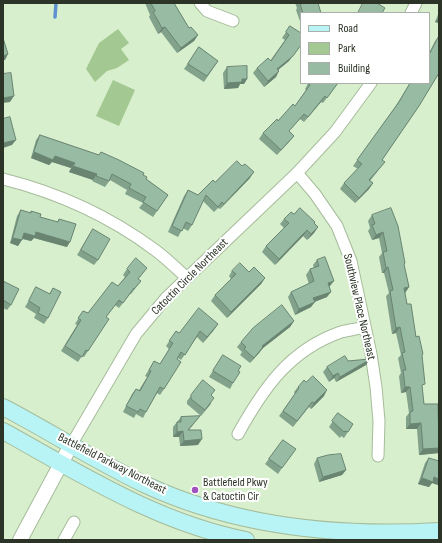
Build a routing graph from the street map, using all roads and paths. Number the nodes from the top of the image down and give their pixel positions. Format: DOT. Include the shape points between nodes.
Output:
graph roads {
  1 [pos="200,3"];
  2 [pos="416,3"];
  3 [pos="412,12"];
  4 [pos="233,21"];
  5 [pos="371,84"];
  6 [pos="297,173"];
  7 [pos="3,179"];
  8 [pos="187,278"];
  9 [pos="365,327"];
  10 [pos="3,406"];
  11 [pos="3,431"];
  12 [pos="238,434"];
  13 [pos="71,445"];
  14 [pos="378,456"];
  15 [pos="61,463"];
  16 [pos="74,522"];
  17 [pos="439,531"];
  18 [pos="402,536"];
  19 [pos="20,540"];
  20 [pos="64,540"];
  21 [pos="246,540"];
  1 -- 4 [label="street" via="207,11"];
  2 -- 3 [label="street"];
  5 -- 6 [label="street, Catoctin Circle Northeast" via="335,132"];
  6 -- 8 [label="street, Catoctin Circle Northeast"];
  6 -- 9 [label="street, Southview Place Northeast" via="337,226 351,261"];
  7 -- 8 [label="street" via="58,196 102,215 156,250"];
  8 -- 13 [label="street, Catoctin Circle Northeast" via="166,298 136,334"];
  9 -- 12 [label="street" via="341,332 318,342 296,357 266,388"];
  9 -- 14 [label="street, Southview Place Northeast" via="376,387 379,421"];
  10 -- 13 [label="main road, Battlefield Parkway Northeast"];
  11 -- 15 [label="main road, Battlefield Parkway Northeast"];
  13 -- 15 [label="street, Catoctin Circle Northeast"];
  13 -- 18 [label="main road, Battlefield Parkway Northeast" via="146,485 211,510 240,518 322,530"];
  15 -- 19 [label="street, Catoctin Circle Northeast"];
  15 -- 21 [label="main road, Battlefield Parkway Northeast" via="153,511 204,530"];
  16 -- 20 [label="street"];
  17 -- 18 [label="main road, Battlefield Parkway Northeast"];
}
